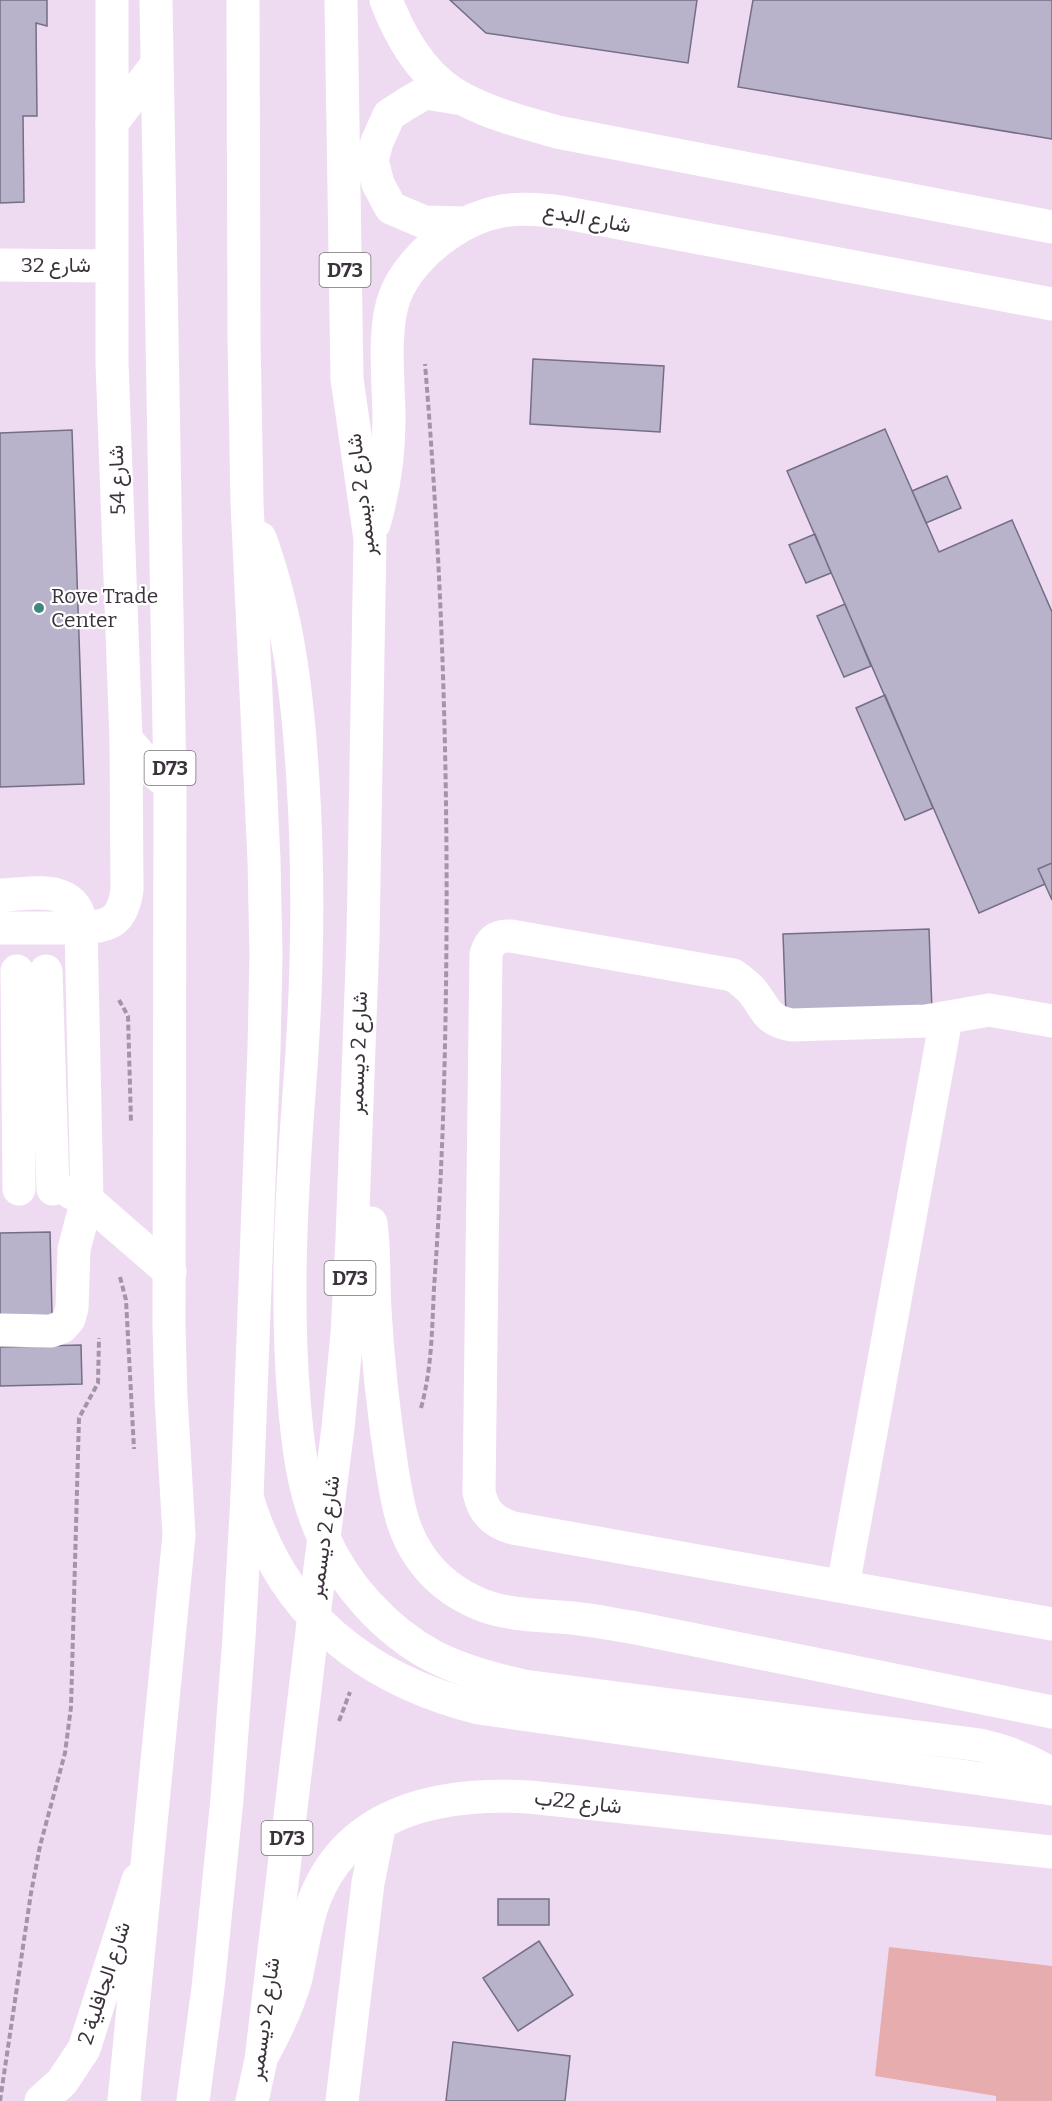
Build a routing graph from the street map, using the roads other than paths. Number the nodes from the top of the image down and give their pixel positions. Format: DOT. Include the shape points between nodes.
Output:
graph roads {
  1 [pos="112,0"];
  2 [pos="156,0"];
  3 [pos="243,0"];
  4 [pos="341,0"];
  5 [pos="386,0"];
  6 [pos="157,64"];
  7 [pos="463,99"];
  8 [pos="112,123"];
  9 [pos="465,223"];
  10 [pos="1052,227"];
  11 [pos="0,265"];
  12 [pos="112,266"];
  13 [pos="1052,304"];
  14 [pos="247,503"];
  15 [pos="370,539"];
  16 [pos="126,739"];
  17 [pos="170,785"];
  18 [pos="0,895"];
  19 [pos="0,928"];
  20 [pos="81,928"];
  21 [pos="21,971"];
  22 [pos="82,972"];
  23 [pos="946,1019"];
  24 [pos="1052,1021"];
  25 [pos="355,1145"];
  26 [pos="9,1189"];
  27 [pos="53,1189"];
  28 [pos="87,1200"];
  29 [pos="170,1272"];
  30 [pos="0,1330"];
  31 [pos="247,1497"];
  32 [pos="843,1586"];
  33 [pos="314,1615"];
  34 [pos="1052,1624"];
  35 [pos="1052,1712"];
  36 [pos="1052,1774"];
  37 [pos="1052,1789"];
  38 [pos="380,1823"];
  39 [pos="1052,1852"];
  40 [pos="147,1853"];
  41 [pos="261,2060"];
  42 [pos="41,2101"];
  43 [pos="124,2101"];
  44 [pos="193,2101"];
  45 [pos="252,2101"];
  46 [pos="342,2101"];
  1 -- 8 [label="main road, شارع 54"];
  2 -- 6 [label="main road, D73"];
  3 -- 14 [label="main road"];
  4 -- 15 [label="main road, شارع 2 ديسمبر / D73" via="347,379"];
  5 -- 7 [label="main road" via="411,51 436,79"];
  6 -- 8 [label="main road"];
  6 -- 17 [label="main road, D73"];
  7 -- 9 [label="main road" via="425,93 389,115 372,160 378,184 392,208 424,222"];
  7 -- 10 [label="main road" via="508,118 557,132"];
  8 -- 12 [label="main road, شارع 54"];
  9 -- 13 [label="main road, شارع البدع" via="496,211 529,208"];
  9 -- 15 [label="main road, شارع البدع" via="438,241 412,266 395,296 388,326 387,462"];
  11 -- 12 [label="main road, شارع 32"];
  12 -- 16 [label="main road, شارع 54"];
  14 -- 31 [label="main road" via="266,955"];
  14 -- 36 [label="main road" via="271,569 295,677 306,827 307,916 305,1011 289,1241 292,1378 303,1478 324,1539 340,1567 358,1594 405,1638 461,1669 492,1679 980,1745 1006,1751"];
  15 -- 25 [label="main road, شارع 2 ديسمبر / D73"];
  16 -- 17 [label="main road"];
  16 -- 20 [label="main road, شارع 54" via="124,908 114,921"];
  17 -- 29 [label="main road, D73"];
  18 -- 20 [label="main road" via="55,893 66,897 75,905"];
  19 -- 20 [label="main road, شارع 54"];
  20 -- 22 [label="main road"];
  21 -- 22 [label="main road"];
  21 -- 26 [label="main road"];
  21 -- 27 [label="main road"];
  22 -- 28 [label="main road"];
  23 -- 24 [label="main road" via="989,1010"];
  23 -- 32 [label="main road"];
  23 -- 32 [label="main road" via="791,1025 770,1017 752,990 733,975 511,936 494,939 486,954 479,1480 482,1505 489,1516 513,1528"];
  25 -- 33 [label="main road, شارع 2 ديسمبر / D73" via="347,1334"];
  25 -- 35 [label="main road" via="364,1173 372,1230 383,1402 401,1517 419,1555 447,1586 465,1598 504,1611 631,1627"];
  26 -- 27 [label="main road"];
  27 -- 28 [label="main road"];
  28 -- 29 [label="main road"];
  28 -- 30 [label="main road" via="74,1249 69,1319 51,1331"];
  29 -- 40 [label="main road, D73" via="171,1397 179,1535"];
  31 -- 33 [label="main road" via="279,1573"];
  31 -- 44 [label="main road" via="227,1799"];
  32 -- 34 [label="main road"];
  33 -- 37 [label="main road" via="350,1649 388,1676 479,1708"];
  33 -- 41 [label="main road, شارع 2 ديسمبر / D73"];
  38 -- 39 [label="main road, شارع 22ب" via="425,1804 494,1795"];
  38 -- 41 [label="main road, شارع 22ب" via="358,1838 326,1876 315,1898 286,2007"];
  38 -- 46 [label="main road" via="368,1882"];
  40 -- 42 [label="main road, شارع الجافلية 2" via="84,2049 62,2082"];
  40 -- 43 [label="main road, D73"];
  41 -- 45 [label="main road, شارع 2 ديسمبر / D73"];
}
